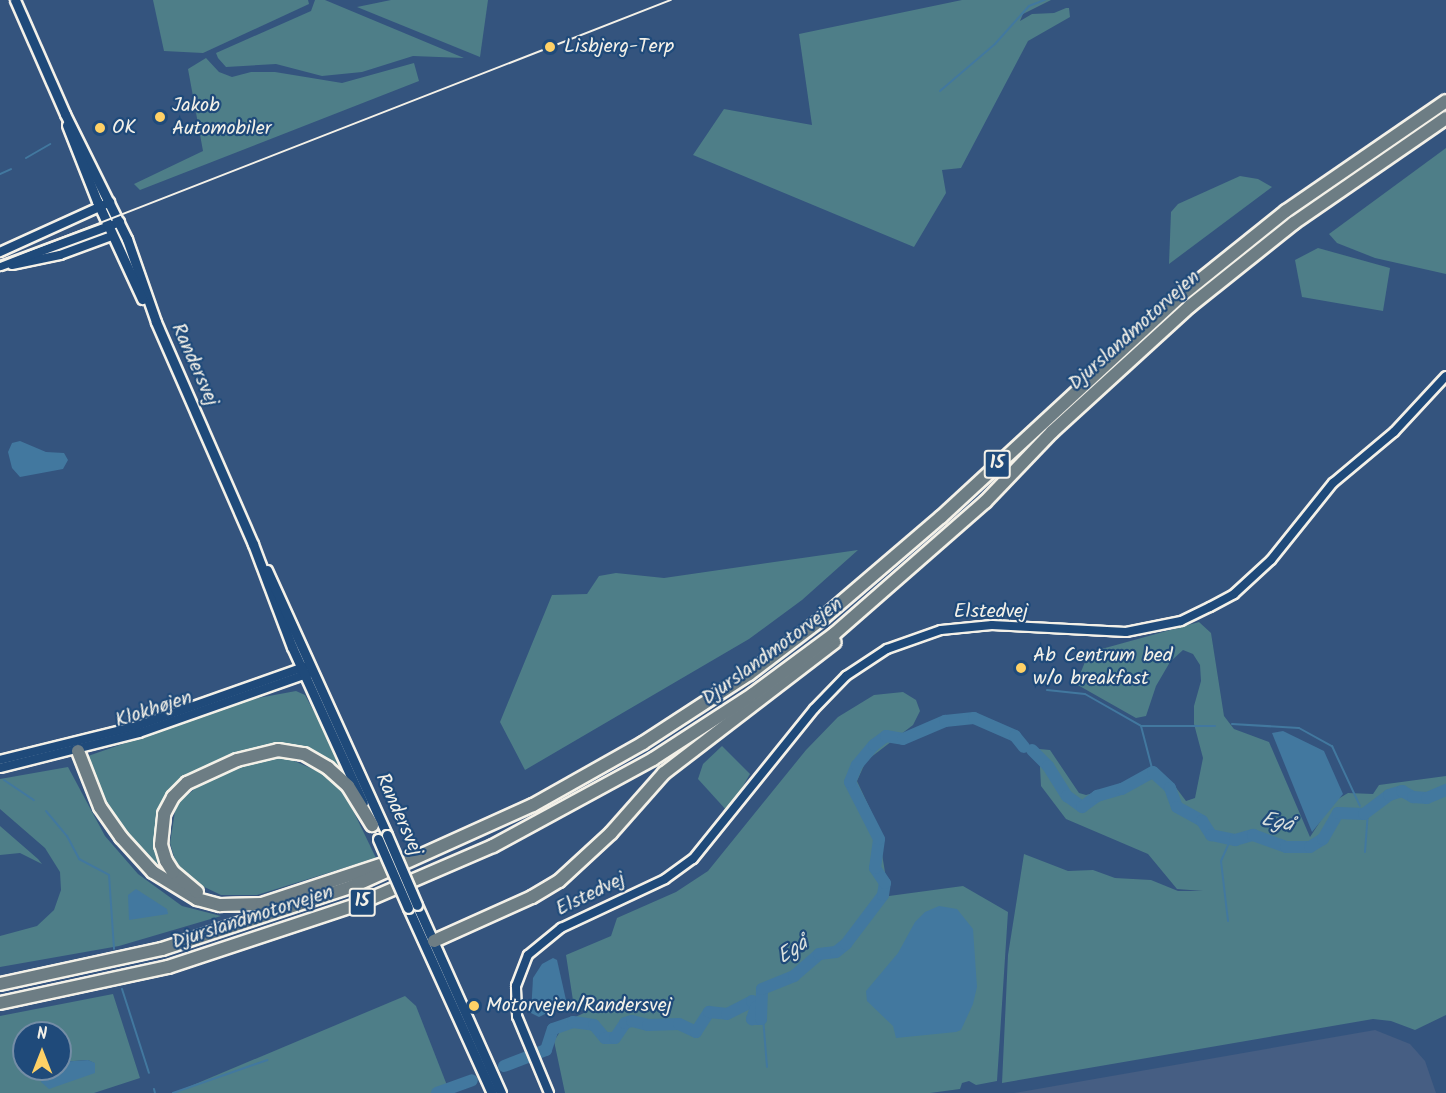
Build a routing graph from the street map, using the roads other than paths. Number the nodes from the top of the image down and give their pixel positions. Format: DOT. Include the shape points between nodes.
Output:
graph roads {
  1 [pos="15,0"];
  2 [pos="1446,101"];
  3 [pos="65,114"];
  4 [pos="1446,118"];
  5 [pos="110,202"];
  6 [pos="99,207"];
  7 [pos="120,222"];
  8 [pos="110,231"];
  9 [pos="0,252"];
  10 [pos="1,266"];
  11 [pos="156,322"];
  12 [pos="1446,376"];
  13 [pos="985,502"];
  14 [pos="257,554"];
  15 [pos="313,667"];
  16 [pos="302,671"];
  17 [pos="76,747"];
  18 [pos="0,760"];
  19 [pos="0,768"];
  20 [pos="533,805"];
  21 [pos="372,825"];
  22 [pos="382,837"];
  23 [pos="280,898"];
  24 [pos="429,943"];
  25 [pos="0,984"];
  26 [pos="0,1003"];
  27 [pos="492,1093"];
  28 [pos="501,1093"];
  29 [pos="549,1093"];
  1 -- 3 [label="main road, Randersvej"];
  2 -- 20 [label="highway, Djurslandmotorvejen / 15" via="1286,211 1163,310 934,524 823,618 671,726"];
  3 -- 5 [label="main road, Randersvej"];
  3 -- 6 [label="main road, Randersvej" via="70,139"];
  4 -- 13 [label="highway, Djurslandmotorvejen / 15" via="1303,217 1199,299 1100,387"];
  5 -- 6 [label="street"];
  5 -- 7 [label="main road, Randersvej"];
  6 -- 8 [label="main road, Randersvej"];
  6 -- 9 [label="street"];
  7 -- 8 [label="street"];
  7 -- 11 [label="main road, Randersvej"];
  8 -- 10 [label="street"];
  8 -- 11 [label="main road, Randersvej"];
  11 -- 14 [label="main road, Randersvej"];
  12 -- 29 [label="street, Elstedvej" via="1394,432 1333,483 1271,561 1234,594 1210,608 1181,621 1126,632 965,626 914,637 868,660 829,691 693,859 665,879 561,928 534,947 523,966 515,994 516,1016"];
  13 -- 24 [label="highway" via="889,597 664,773 604,840 559,881"];
  13 -- 26 [label="highway, Djurslandmotorvejen / 15" via="876,599 753,694 628,774 502,842 366,901 234,947 113,980"];
  14 -- 15 [label="main road, Randersvej"];
  14 -- 16 [label="main road, Randersvej"];
  15 -- 16 [label="street, Klokhøjen"];
  15 -- 22 [label="main road, Randersvej"];
  16 -- 17 [label="street, Klokhøjen" via="188,717"];
  16 -- 21 [label="main road, Randersvej"];
  17 -- 18 [label="street, Klokhøjen"];
  17 -- 19 [label="street, Klokhøjen"];
  17 -- 23 [label="highway" via="110,823 135,854 173,887 220,905 243,906"];
  20 -- 23 [label="highway" via="385,864"];
  20 -- 25 [label="highway, Djurslandmotorvejen / 15" via="402,867 231,929 110,961"];
  21 -- 22 [label="main road, Randersvej"];
  21 -- 23 [label="highway" via="348,786 328,768 290,750 263,752 237,760 187,783 173,797 161,829 161,845 173,872 199,893 220,899 243,902"];
  22 -- 24 [label="main road, Randersvej, bridge"];
  24 -- 27 [label="main road, Randersvej"];
  24 -- 28 [label="main road, Randersvej"];
}
